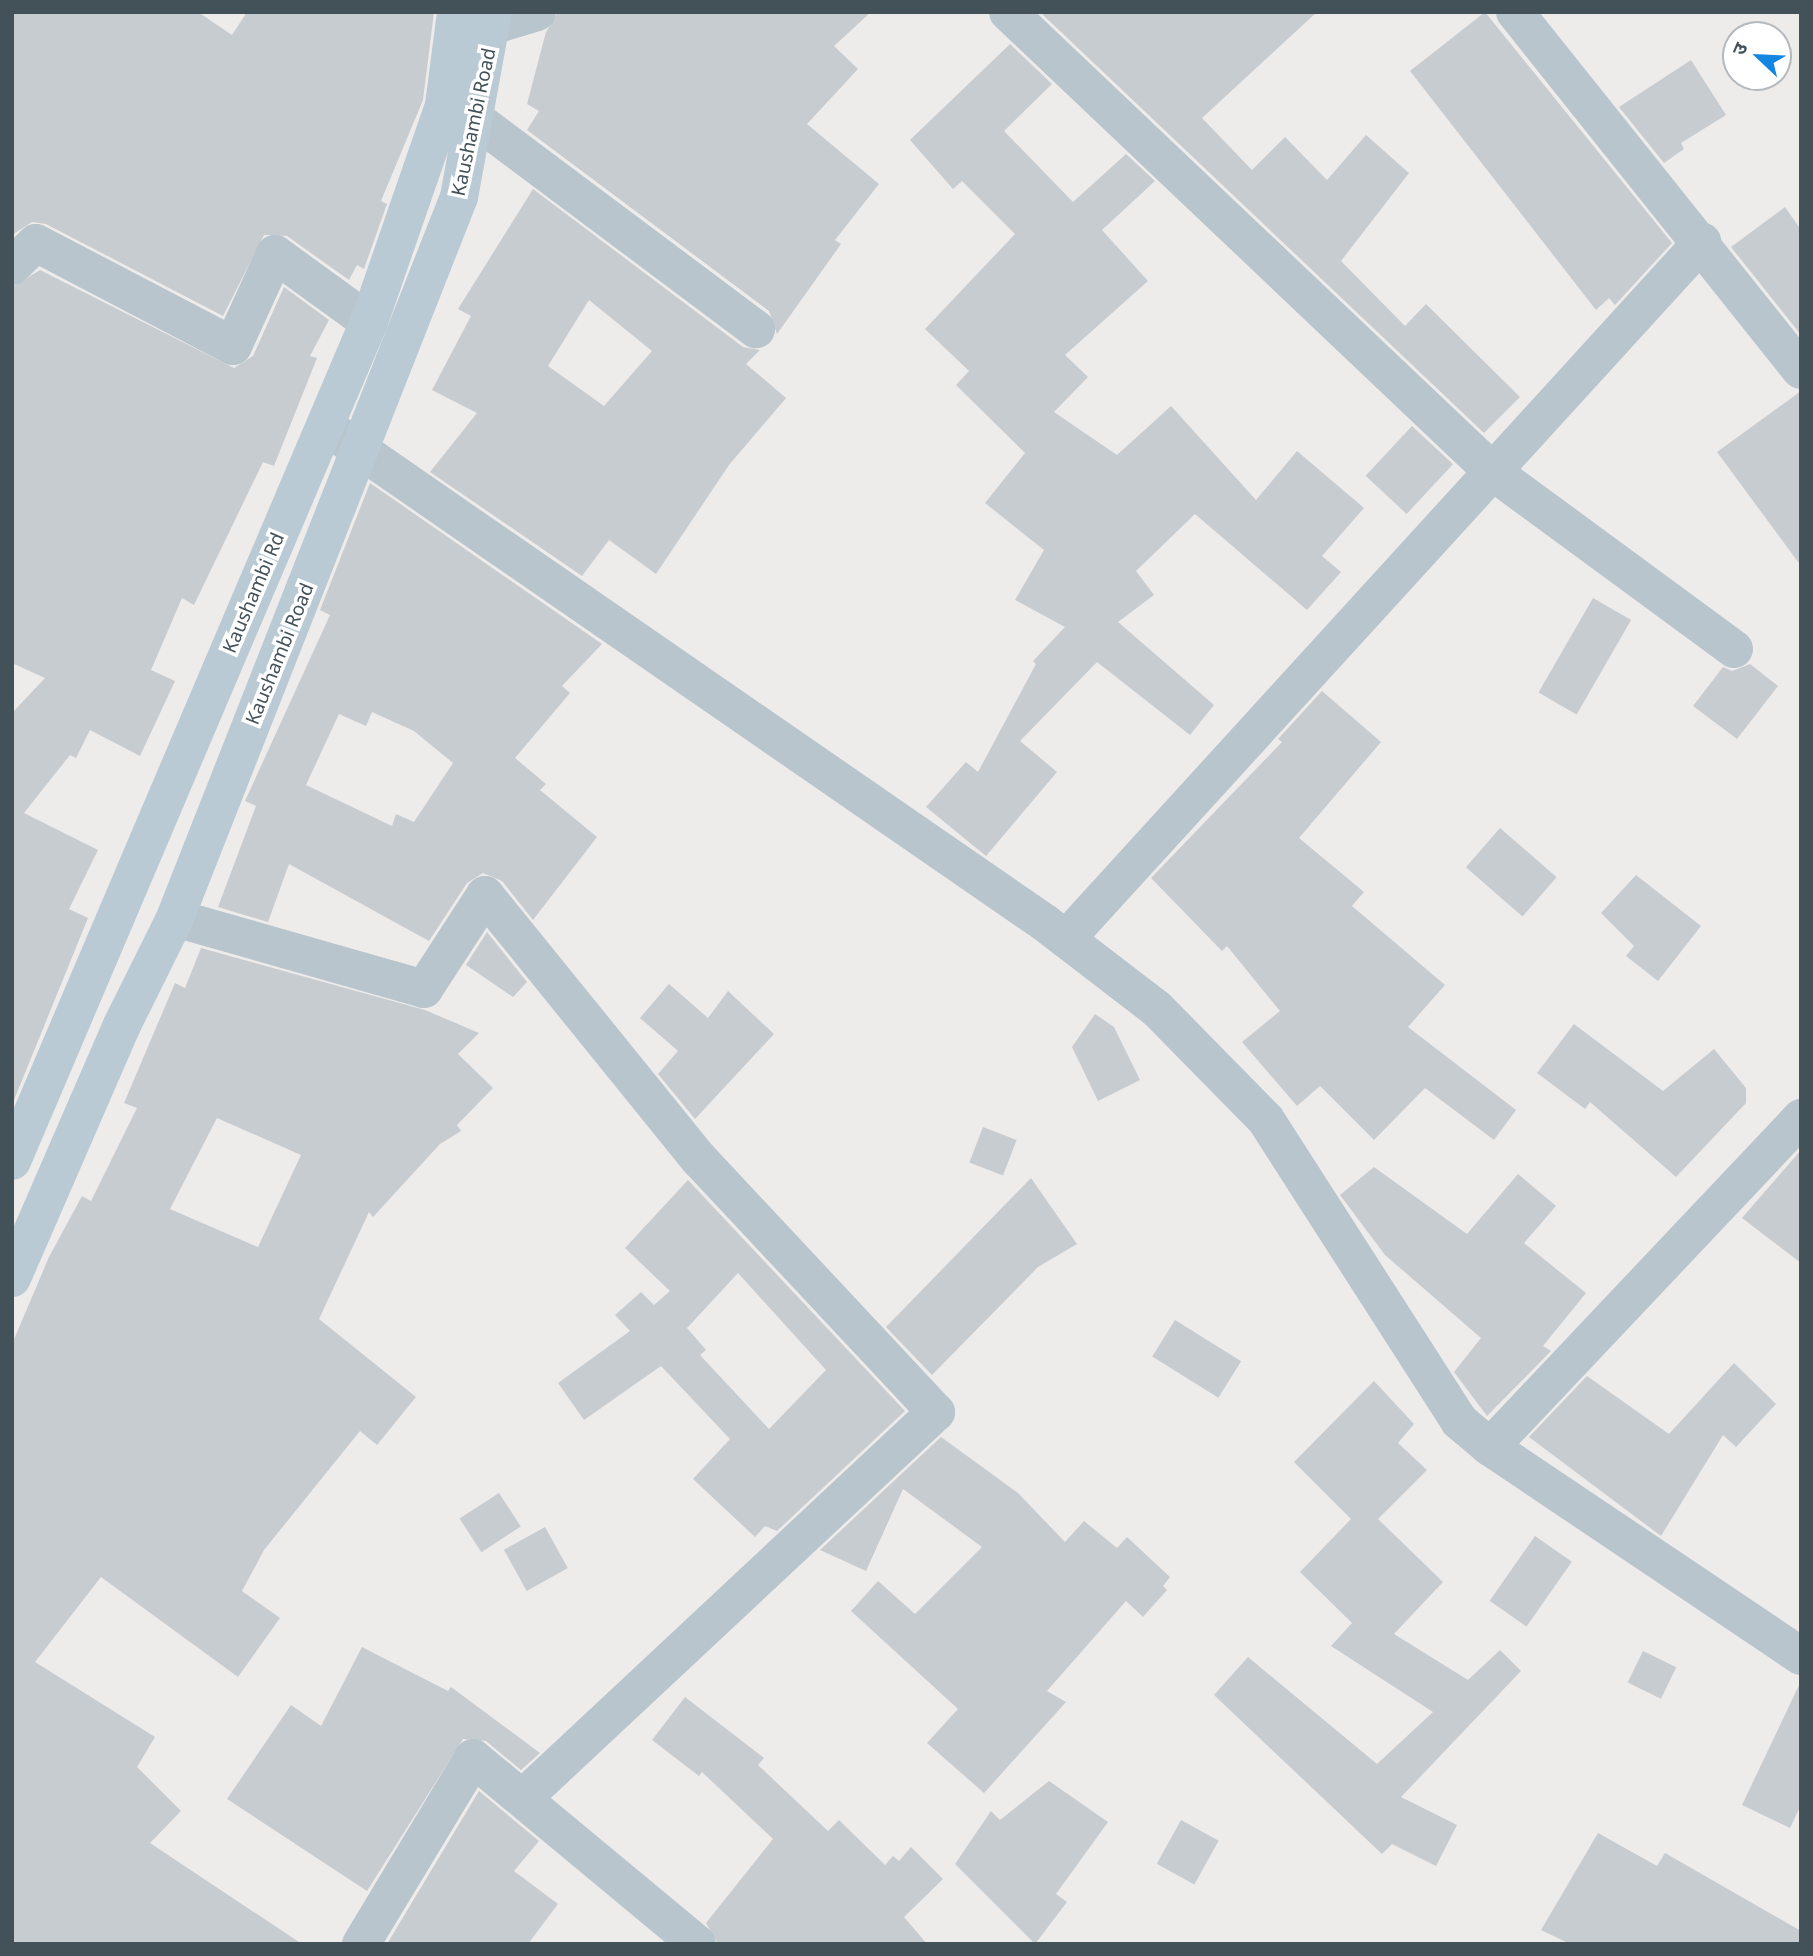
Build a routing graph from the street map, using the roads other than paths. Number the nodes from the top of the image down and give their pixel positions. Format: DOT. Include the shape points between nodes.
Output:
graph roads {
  1 [pos="456,12"];
  2 [pos="537,12"];
  3 [pos="1007,12"];
  4 [pos="1515,12"];
  5 [pos="494,18"];
  6 [pos="475,119"];
  7 [pos="1702,242"];
  8 [pos="12,266"];
  9 [pos="369,322"];
  10 [pos="756,329"];
  11 [pos="1801,370"];
  12 [pos="325,426"];
  13 [pos="361,450"];
  14 [pos="1493,472"];
  15 [pos="1734,649"];
  16 [pos="175,918"];
  17 [pos="1066,939"];
  18 [pos="1801,1118"];
  19 [pos="12,1161"];
  20 [pos="12,1278"];
  21 [pos="1490,1447"];
  22 [pos="1801,1656"];
  23 [pos="524,1797"];
  24 [pos="361,1944"];
  25 [pos="697,1944"];
  1 -- 9 [label="main road, Kaushambi Rd" via="443,105"];
  2 -- 5 [label="street"];
  3 -- 14 [label="street"];
  4 -- 7 [label="street"];
  5 -- 6 [label="main road, Kaushambi Road"];
  6 -- 10 [label="street"];
  6 -- 13 [label="main road, Kaushambi Road" via="459,197"];
  7 -- 11 [label="street"];
  7 -- 14 [label="street"];
  8 -- 9 [label="street" via="36,243 233,346 275,254"];
  9 -- 12 [label="main road, Kaushambi Rd"];
  12 -- 13 [label="street"];
  12 -- 19 [label="main road, Kaushambi Rd"];
  13 -- 16 [label="main road, Kaushambi Road"];
  13 -- 17 [label="street"];
  14 -- 15 [label="street"];
  14 -- 17 [label="street"];
  16 -- 20 [label="main road, Kaushambi Road" via="122,1025"];
  16 -- 23 [label="street" via="424,989 485,895 698,1159 936,1412"];
  17 -- 21 [label="street" via="1157,1009 1266,1120 1459,1421"];
  18 -- 21 [label="street"];
  21 -- 22 [label="street"];
  23 -- 24 [label="street" via="473,1758"];
  23 -- 25 [label="street"];
}
